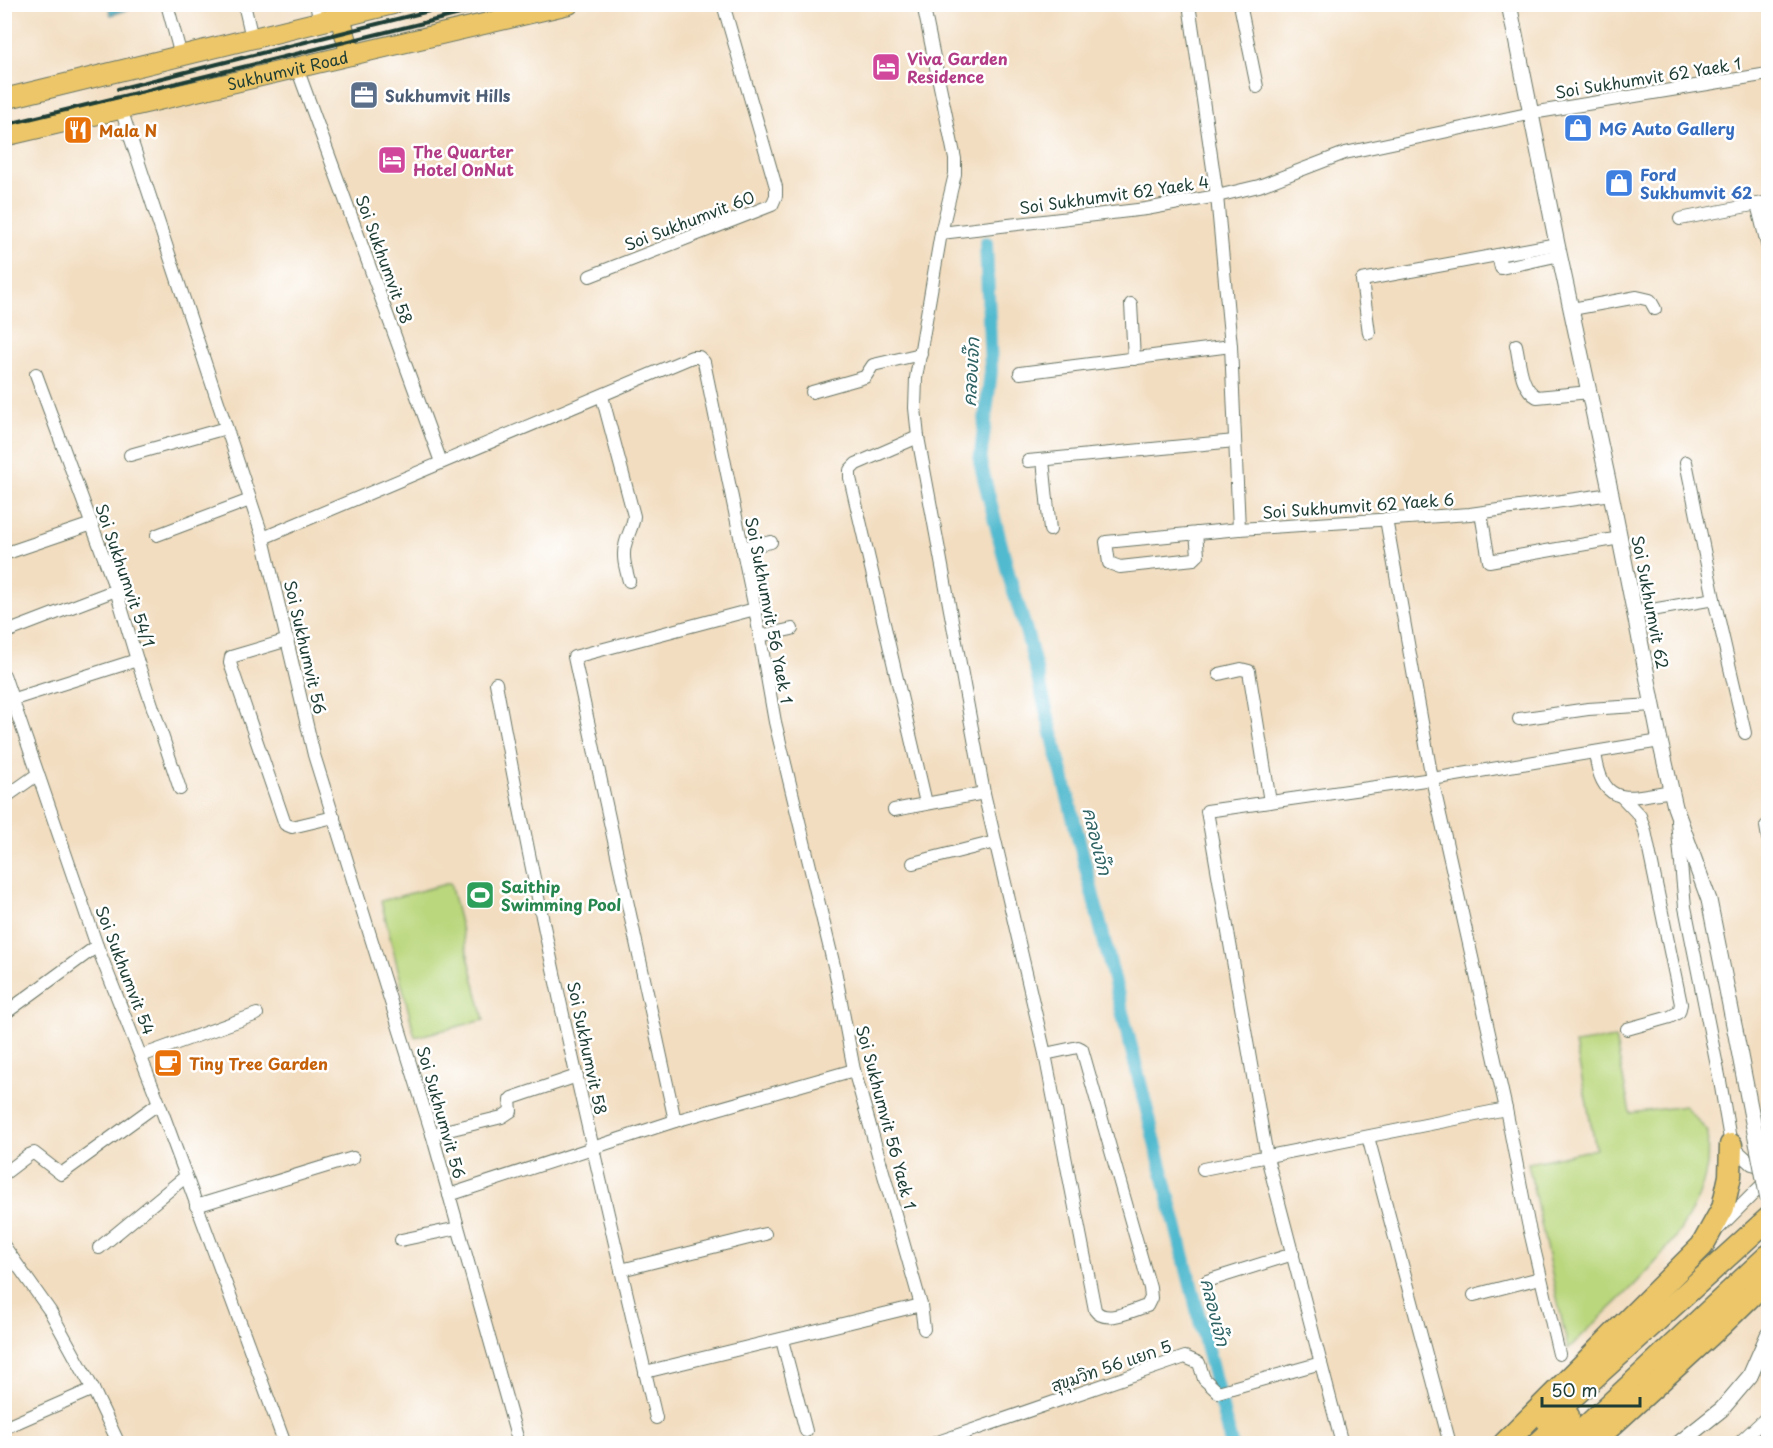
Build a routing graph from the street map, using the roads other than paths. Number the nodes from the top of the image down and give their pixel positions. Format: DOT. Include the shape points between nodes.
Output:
graph roads {
  1 [pos="167,4"];
  2 [pos="244,4"];
  3 [pos="393,4"];
  4 [pos="569,4"];
  5 [pos="723,4"];
  6 [pos="923,4"];
  7 [pos="1189,4"];
  8 [pos="1240,4"];
  9 [pos="1510,6"];
  10 [pos="318,13"];
  11 [pos="340,17"];
  12 [pos="252,38"];
  13 [pos="351,55"];
  14 [pos="181,56"];
  15 [pos="297,68"];
  16 [pos="1768,74"];
  17 [pos="1257,87"];
  18 [pos="4,99"];
  19 [pos="121,109"];
  20 [pos="1532,113"];
  21 [pos="4,136"];
  22 [pos="1217,196"];
  23 [pos="1763,203"];
  24 [pos="1680,219"];
  25 [pos="941,233"];
  26 [pos="1768,248"];
  27 [pos="1559,250"];
  28 [pos="590,276"];
  29 [pos="1131,304"];
  30 [pos="1572,309"];
  31 [pos="1655,309"];
  32 [pos="1369,333"];
  33 [pos="1516,345"];
  34 [pos="1231,346"];
  35 [pos="921,354"];
  36 [pos="1134,358"];
  37 [pos="1020,373"];
  38 [pos="36,374"];
  39 [pos="812,392"];
  40 [pos="1590,392"];
  41 [pos="602,396"];
  42 [pos="226,428"];
  43 [pos="918,437"];
  44 [pos="1235,441"];
  45 [pos="130,455"];
  46 [pos="1043,460"];
  47 [pos="1028,461"];
  48 [pos="441,462"];
  49 [pos="1686,462"];
  50 [pos="1611,494"];
  51 [pos="250,500"];
  52 [pos="1481,513"];
  53 [pos="1386,519"];
  54 [pos="92,524"];
  55 [pos="1239,529"];
  56 [pos="1050,530"];
  57 [pos="1196,533"];
  58 [pos="157,535"];
  59 [pos="263,538"];
  60 [pos="1620,538"];
  61 [pos="771,542"];
  62 [pos="742,548"];
  63 [pos="4,554"];
  64 [pos="629,581"];
  65 [pos="116,590"];
  66 [pos="1714,599"];
  67 [pos="755,609"];
  68 [pos="1635,613"];
  69 [pos="792,628"];
  70 [pos="4,633"];
  71 [pos="760,636"];
  72 [pos="288,640"];
  73 [pos="137,660"];
  74 [pos="1219,674"];
  75 [pos="4,675"];
  76 [pos="496,683"];
  77 [pos="14,699"];
  78 [pos="1653,705"];
  79 [pos="1519,719"];
  80 [pos="1744,733"];
  81 [pos="1660,741"];
  82 [pos="1595,752"];
  83 [pos="38,774"];
  84 [pos="1432,778"];
  85 [pos="180,789"];
  86 [pos="1672,791"];
  87 [pos="984,793"];
  88 [pos="1622,797"];
  89 [pos="4,798"];
  90 [pos="1270,802"];
  91 [pos="926,803"];
  92 [pos="1675,807"];
  93 [pos="894,810"];
  94 [pos="334,817"];
  95 [pos="995,842"];
  96 [pos="913,863"];
  97 [pos="97,946"];
  98 [pos="4,1014"];
  99 [pos="257,1014"];
  100 [pos="1627,1029"];
  101 [pos="1045,1053"];
  102 [pos="141,1056"];
  103 [pos="854,1070"];
  104 [pos="577,1076"];
  105 [pos="159,1103"];
  106 [pos="1506,1109"];
  107 [pos="675,1121"];
  108 [pos="432,1134"];
  109 [pos="1368,1137"];
  110 [pos="1731,1145"];
  111 [pos="592,1149"];
  112 [pos="1267,1157"];
  113 [pos="352,1158"];
  114 [pos="1768,1168"];
  115 [pos="1203,1169"];
  116 [pos="4,1173"];
  117 [pos="185,1177"];
  118 [pos="1768,1179"];
  119 [pos="449,1195"];
  120 [pos="1768,1199"];
  121 [pos="196,1206"];
  122 [pos="1768,1220"];
  123 [pos="458,1227"];
  124 [pos="1768,1233"];
  125 [pos="765,1234"];
  126 [pos="401,1240"];
  127 [pos="4,1246"];
  128 [pos="1702,1246"];
  129 [pos="99,1248"];
  130 [pos="1293,1254"];
  131 [pos="1768,1256"];
  132 [pos="621,1270"];
  133 [pos="1540,1278"];
  134 [pos="1768,1279"];
  135 [pos="1207,1281"];
  136 [pos="1474,1295"];
  137 [pos="921,1305"];
  138 [pos="924,1329"];
  139 [pos="1768,1335"];
  140 [pos="782,1340"];
  141 [pos="1559,1354"];
  142 [pos="1321,1363"];
  143 [pos="645,1372"];
  144 [pos="93,1389"];
  145 [pos="1768,1416"];
  146 [pos="656,1418"];
  147 [pos="4,1428"];
  148 [pos="806,1431"];
  149 [pos="119,1443"];
  150 [pos="285,1443"];
  151 [pos="519,1443"];
  152 [pos="932,1443"];
  153 [pos="1342,1443"];
  154 [pos="1450,1443"];
  155 [pos="1504,1443"];
  156 [pos="1522,1443"];
  157 [pos="1538,1443"];
  158 [pos="1568,1443"];
  159 [pos="1591,1443"];
  160 [pos="1678,1443"];
  161 [pos="1738,1443"];
  1 -- 14 [label="street"];
  2 -- 12 [label="street"];
  3 -- 11 [label="main road"];
  4 -- 13 [label="main road, Sukhumvit Road"];
  5 -- 28 [label="street, Soi Sukhumvit 60" via="776,187 772,205"];
  6 -- 25 [label="street" via="955,159"];
  7 -- 22 [label="street"];
  8 -- 17 [label="street"];
  9 -- 20 [label="street, Soi Sukhumvit 62"];
  10 -- 11 [label="main road"];
  10 -- 12 [label="main road"];
  11 -- 13 [label="main road"];
  12 -- 14 [label="main road"];
  13 -- 15 [label="main road, Sukhumvit Road"];
  14 -- 18 [label="main road"];
  15 -- 19 [label="main road, Sukhumvit Road"];
  15 -- 48 [label="street, Soi Sukhumvit 58"];
  16 -- 20 [label="street, Soi Sukhumvit 62 Yaek 1"];
  19 -- 21 [label="main road, Sukhumvit Road"];
  19 -- 42 [label="street, Soi Sukhumvit 56"];
  20 -- 22 [label="street, Soi Sukhumvit 62 Yaek 4" via="1345,153 1259,186"];
  20 -- 27 [label="street, Soi Sukhumvit 62"];
  22 -- 25 [label="street, Soi Sukhumvit 62 Yaek 4" via="1146,209"];
  22 -- 34 [label="street"];
  23 -- 24 [label="street"];
  23 -- 26 [label="street"];
  25 -- 35 [label="street"];
  27 -- 30 [label="street, Soi Sukhumvit 62"];
  27 -- 32 [label="street" via="1498,255 1362,280"];
  29 -- 36 [label="street"];
  30 -- 31 [label="street" via="1637,297 1650,300"];
  30 -- 40 [label="street, Soi Sukhumvit 62"];
  33 -- 40 [label="street" via="1524,383 1532,394 1537,397"];
  34 -- 36 [label="street"];
  34 -- 44 [label="street"];
  35 -- 39 [label="street" via="873,365 865,377"];
  35 -- 43 [label="street" via="916,378"];
  36 -- 37 [label="street"];
  38 -- 54 [label="street, Soi Sukhumvit 54/1"];
  40 -- 50 [label="street, Soi Sukhumvit 62"];
  41 -- 48 [label="street, Soi Sukhumvit 56 Yaek 1"];
  41 -- 62 [label="street, Soi Sukhumvit 56 Yaek 1" via="692,357 704,362"];
  41 -- 64 [label="street" via="634,516 624,546"];
  42 -- 45 [label="street"];
  42 -- 51 [label="street, Soi Sukhumvit 56"];
  43 -- 87 [label="street"];
  43 -- 91 [label="street" via="856,464 850,470 850,478"];
  44 -- 46 [label="street"];
  44 -- 55 [label="street"];
  46 -- 47 [label="street"];
  46 -- 56 [label="street"];
  48 -- 59 [label="street, Soi Sukhumvit 56 Yaek 1"];
  49 -- 66 [label="street"];
  50 -- 52 [label="street, Soi Sukhumvit 62 Yaek 6"];
  50 -- 60 [label="street, Soi Sukhumvit 62"];
  51 -- 58 [label="street"];
  51 -- 59 [label="street, Soi Sukhumvit 56"];
  52 -- 53 [label="street, Soi Sukhumvit 62 Yaek 6"];
  52 -- 60 [label="street" via="1489,561"];
  53 -- 55 [label="street, Soi Sukhumvit 62 Yaek 6"];
  53 -- 84 [label="street"];
  54 -- 63 [label="street"];
  54 -- 65 [label="street, Soi Sukhumvit 54/1"];
  55 -- 57 [label="street, Soi Sukhumvit 62 Yaek 6"];
  57 -- 57 [label="street, Soi Sukhumvit 62 Yaek 6" via="1106,542 1109,563 1120,567 1194,559 1198,555"];
  59 -- 72 [label="street, Soi Sukhumvit 56"];
  60 -- 68 [label="street, Soi Sukhumvit 62"];
  61 -- 62 [label="street"];
  62 -- 67 [label="street, Soi Sukhumvit 56 Yaek 1"];
  65 -- 70 [label="street"];
  65 -- 73 [label="street, Soi Sukhumvit 54/1"];
  66 -- 68 [label="street"];
  66 -- 80 [label="street"];
  67 -- 71 [label="street, Soi Sukhumvit 56 Yaek 1"];
  67 -- 107 [label="street" via="574,657"];
  68 -- 78 [label="street, Soi Sukhumvit 62"];
  69 -- 71 [label="street"];
  71 -- 103 [label="street, Soi Sukhumvit 56 Yaek 1" via="775,722 835,970"];
  72 -- 94 [label="street, Soi Sukhumvit 56" via="314,755"];
  72 -- 94 [label="street" via="231,657 230,663 285,824 292,827"];
  73 -- 77 [label="street"];
  73 -- 85 [label="street, Soi Sukhumvit 54/1"];
  74 -- 90 [label="street" via="1249,671"];
  75 -- 77 [label="street, Soi Sukhumvit 54"];
  76 -- 104 [label="street, Soi Sukhumvit 58"];
  77 -- 83 [label="street, Soi Sukhumvit 54"];
  78 -- 79 [label="street"];
  78 -- 81 [label="street, Soi Sukhumvit 62"];
  81 -- 82 [label="street"];
  81 -- 86 [label="street, Soi Sukhumvit 62"];
  82 -- 84 [label="street"];
  82 -- 88 [label="street" via="1602,783"];
  83 -- 89 [label="street"];
  83 -- 97 [label="street, Soi Sukhumvit 54"];
  84 -- 90 [label="street"];
  84 -- 106 [label="street"];
  86 -- 88 [label="street"];
  86 -- 92 [label="street, Soi Sukhumvit 62"];
  87 -- 91 [label="street"];
  87 -- 95 [label="street"];
  88 -- 100 [label="street" via="1640,816 1645,831 1681,1004 1670,1017"];
  90 -- 112 [label="street" via="1207,811"];
  91 -- 93 [label="street"];
  92 -- 110 [label="street" via="1685,907"];
  92 -- 120 [label="street, Soi Sukhumvit 62, bridge" via="1709,900"];
  94 -- 108 [label="street, Soi Sukhumvit 56"];
  95 -- 96 [label="street"];
  95 -- 101 [label="street"];
  97 -- 98 [label="street"];
  97 -- 102 [label="street, Soi Sukhumvit 54"];
  99 -- 102 [label="street"];
  101 -- 101 [label="street" via="1095,1310 1105,1318 1147,1306 1150,1288 1082,1049"];
  102 -- 105 [label="street, Soi Sukhumvit 54"];
  103 -- 107 [label="street, Soi Sukhumvit 56"];
  103 -- 137 [label="street, Soi Sukhumvit 56 Yaek 1"];
  104 -- 108 [label="street" via="510,1099 511,1111 502,1117"];
  104 -- 111 [label="street, Soi Sukhumvit 58"];
  105 -- 116 [label="street" via="61,1173 34,1153"];
  105 -- 117 [label="street, Soi Sukhumvit 54"];
  106 -- 109 [label="street"];
  106 -- 133 [label="street"];
  107 -- 111 [label="street, Soi Sukhumvit 56"];
  108 -- 119 [label="street, Soi Sukhumvit 56"];
  109 -- 112 [label="street"];
  109 -- 154 [label="street"];
  110 -- 114 [label="street" via="1752,1164"];
  110 -- 128 [label="highway" via="1723,1208"];
  111 -- 119 [label="street, Soi Sukhumvit 56"];
  111 -- 132 [label="street, Soi Sukhumvit 58"];
  112 -- 115 [label="street"];
  112 -- 130 [label="street"];
  113 -- 121 [label="street"];
  117 -- 121 [label="street, Soi Sukhumvit 54"];
  117 -- 129 [label="street"];
  118 -- 128 [label="street"];
  119 -- 123 [label="street, Soi Sukhumvit 56"];
  121 -- 150 [label="street, Soi Sukhumvit 54"];
  122 -- 156 [label="highway"];
  123 -- 126 [label="street"];
  123 -- 151 [label="street, Soi Sukhumvit 56"];
  124 -- 157 [label="highway"];
  125 -- 132 [label="street"];
  127 -- 144 [label="street" via="50,1311"];
  128 -- 155 [label="highway"];
  130 -- 135 [label="street"];
  130 -- 142 [label="street"];
  131 -- 158 [label="highway"];
  132 -- 143 [label="street, Soi Sukhumvit 58"];
  133 -- 136 [label="street"];
  133 -- 141 [label="street"];
  134 -- 159 [label="highway"];
  137 -- 138 [label="street, Soi Sukhumvit 56 Yaek 1"];
  137 -- 140 [label="street"];
  139 -- 160 [label="street" via="1750,1376 1722,1409"];
  140 -- 143 [label="street"];
  140 -- 148 [label="street"];
  142 -- 152 [label="street, สุขุมวิท 56 แยก 5" via="1218,1392 1204,1378 1199,1363 1185,1357"];
  142 -- 153 [label="street"];
  143 -- 146 [label="street, Soi Sukhumvit 58"];
  144 -- 147 [label="street"];
  144 -- 149 [label="street"];
  145 -- 161 [label="street"];
}
